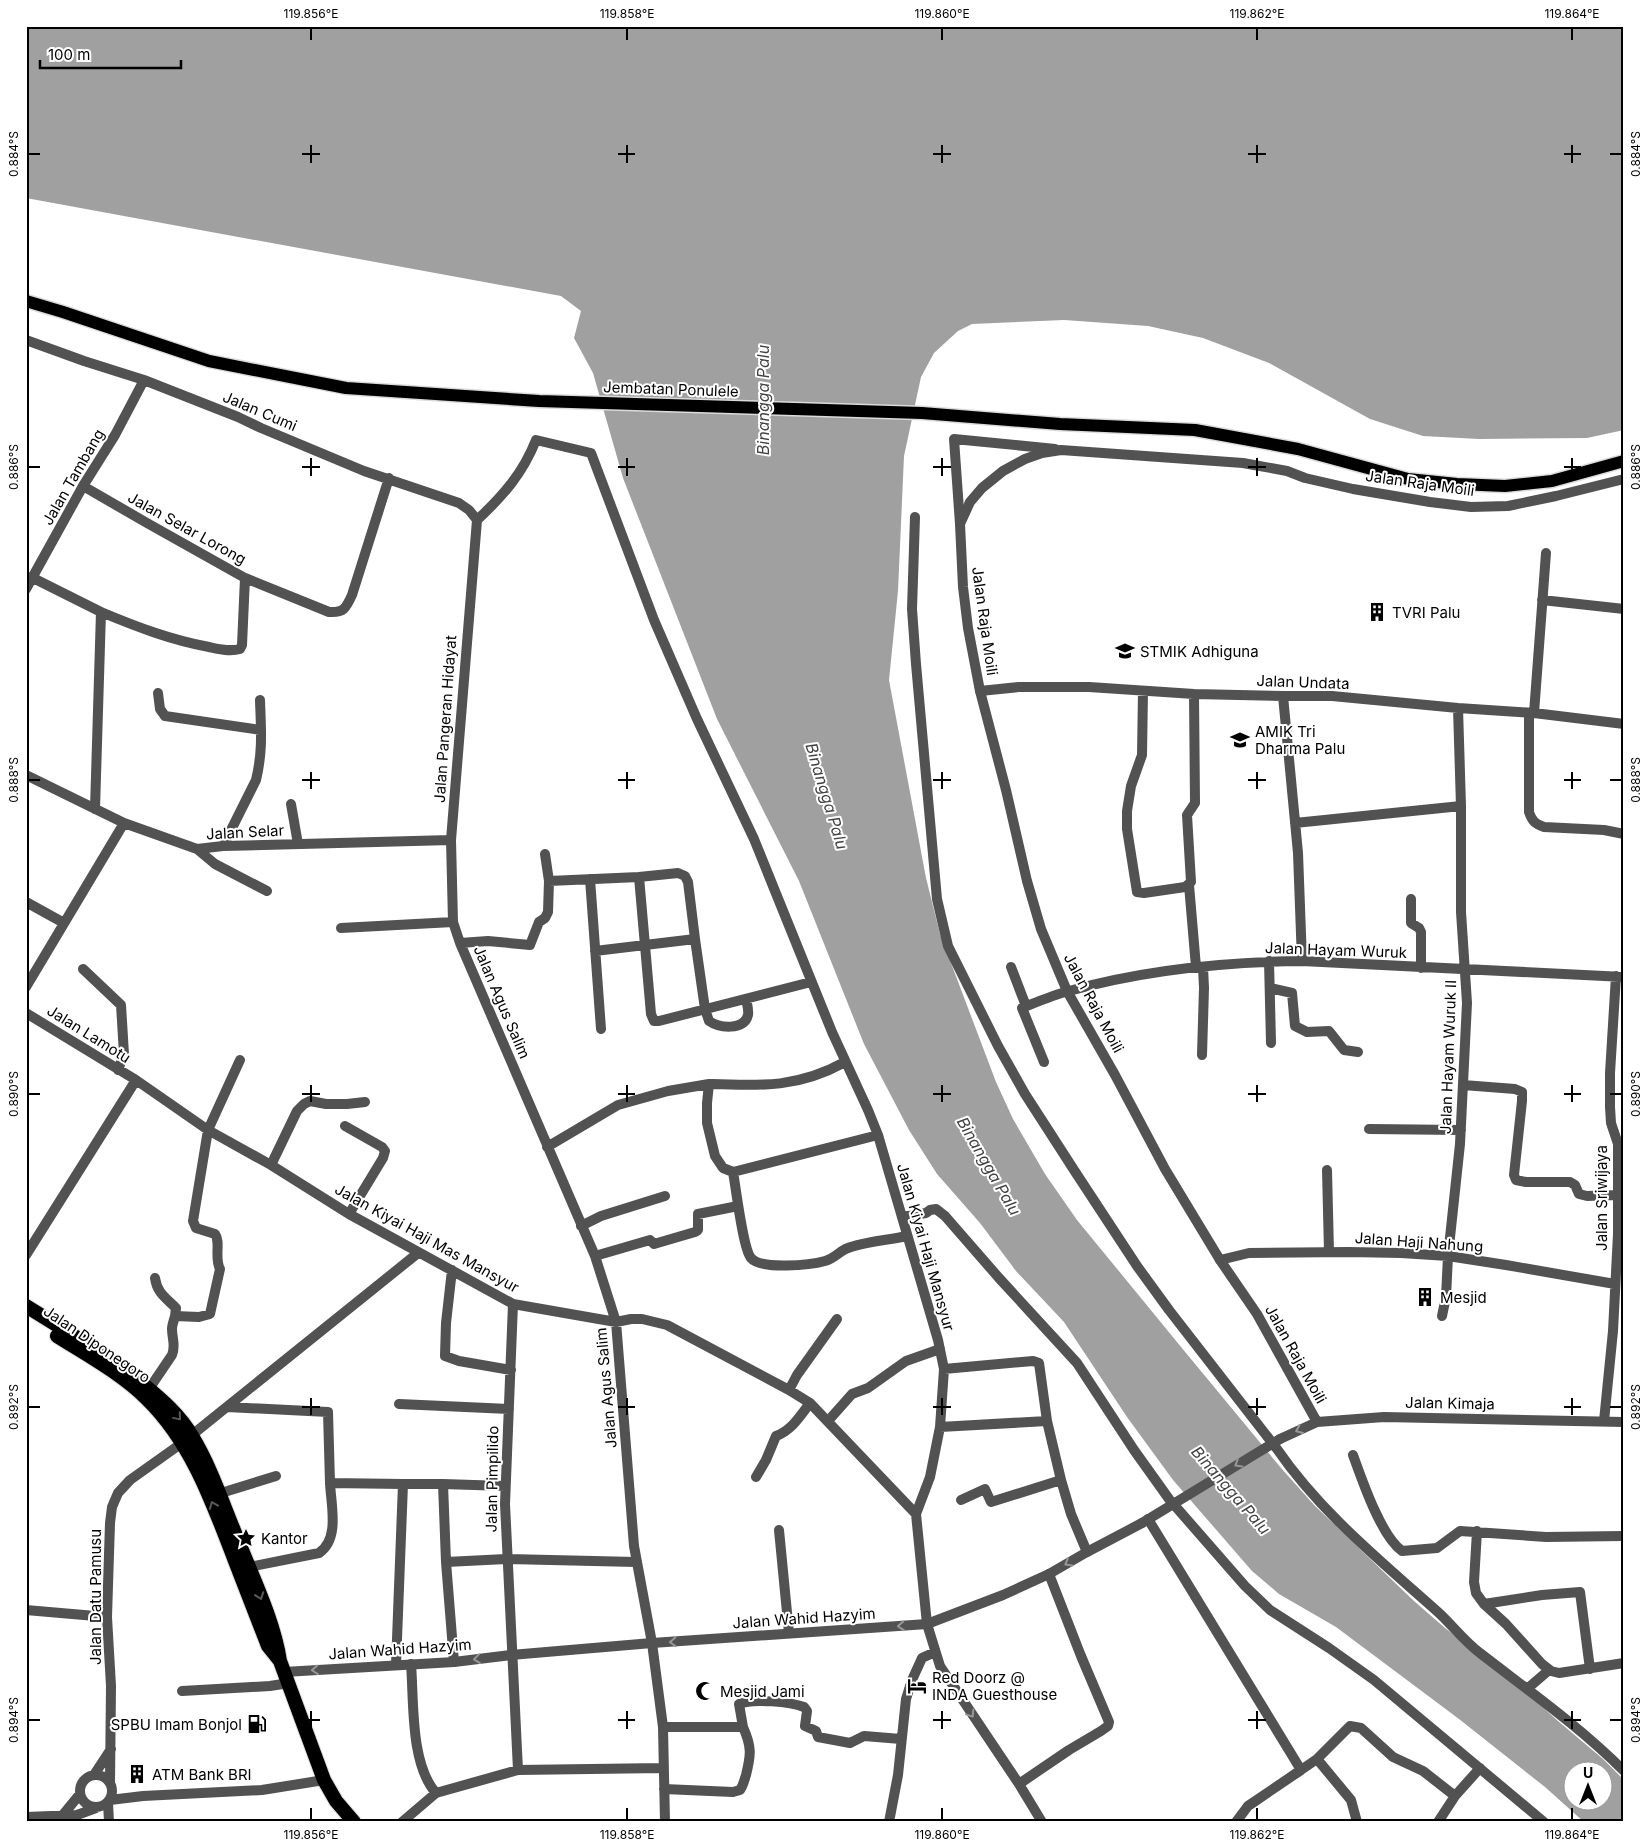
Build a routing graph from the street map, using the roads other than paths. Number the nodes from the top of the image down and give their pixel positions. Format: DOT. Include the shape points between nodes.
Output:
graph roads {
  1 [pos="26,302"];
  2 [pos="26,340"];
  3 [pos="144,380"];
  4 [pos="1061,450"];
  5 [pos="1624,461"];
  6 [pos="389,478"];
  7 [pos="1624,479"];
  8 [pos="83,486"];
  9 [pos="915,517"];
  10 [pos="477,520"];
  11 [pos="960,524"];
  12 [pos="1546,553"];
  13 [pos="29,577"];
  14 [pos="244,578"];
  15 [pos="26,589"];
  16 [pos="1542,600"];
  17 [pos="1624,610"];
  18 [pos="101,612"];
  19 [pos="980,691"];
  20 [pos="1143,691"];
  21 [pos="158,693"];
  22 [pos="1194,694"];
  23 [pos="1283,696"];
  24 [pos="260,700"];
  25 [pos="1458,708"];
  26 [pos="1532,713"];
  27 [pos="1624,724"];
  28 [pos="261,730"];
  29 [pos="26,775"];
  30 [pos="291,804"];
  31 [pos="1461,806"];
  32 [pos="95,809"];
  33 [pos="124,823"];
  34 [pos="1295,823"];
  35 [pos="1624,834"];
  36 [pos="451,840"];
  37 [pos="298,844"];
  38 [pos="223,846"];
  39 [pos="197,849"];
  40 [pos="545,854"];
  41 [pos="639,877"];
  42 [pos="590,879"];
  43 [pos="549,881"];
  44 [pos="1188,885"];
  45 [pos="267,891"];
  46 [pos="1411,899"];
  47 [pos="26,902"];
  48 [pos="453,922"];
  49 [pos="64,923"];
  50 [pos="341,928"];
  51 [pos="695,939"];
  52 [pos="460,943"];
  53 [pos="645,946"];
  54 [pos="595,952"];
  55 [pos="1269,961"];
  56 [pos="1302,961"];
  57 [pos="1011,967"];
  58 [pos="1200,967"];
  59 [pos="83,968"];
  60 [pos="1421,968"];
  61 [pos="1465,969"];
  62 [pos="1620,977"];
  63 [pos="812,982"];
  64 [pos="26,987"];
  65 [pos="1270,988"];
  66 [pos="1068,991"];
  67 [pos="746,999"];
  68 [pos="1026,1006"];
  69 [pos="705,1009"];
  70 [pos="26,1013"];
  71 [pos="601,1028"];
  72 [pos="1270,1043"];
  73 [pos="1358,1052"];
  74 [pos="1202,1055"];
  75 [pos="240,1060"];
  76 [pos="845,1062"];
  77 [pos="1044,1062"];
  78 [pos="118,1070"];
  79 [pos="136,1080"];
  80 [pos="709,1084"];
  81 [pos="1463,1085"];
  82 [pos="365,1102"];
  83 [pos="345,1126"];
  84 [pos="1369,1129"];
  85 [pos="208,1130"];
  86 [pos="1461,1130"];
  87 [pos="878,1135"];
  88 [pos="1621,1144"];
  89 [pos="547,1147"];
  90 [pos="271,1165"];
  91 [pos="1327,1170"];
  92 [pos="733,1172"];
  93 [pos="1619,1194"];
  94 [pos="665,1196"];
  95 [pos="738,1206"];
  96 [pos="349,1214"];
  97 [pos="902,1217"];
  98 [pos="581,1226"];
  99 [pos="907,1236"];
  100 [pos="1330,1252"];
  101 [pos="418,1253"];
  102 [pos="26,1255"];
  103 [pos="596,1256"];
  104 [pos="1448,1256"];
  105 [pos="1220,1260"];
  106 [pos="452,1270"];
  107 [pos="155,1278"];
  108 [pos="1614,1284"];
  109 [pos="513,1304"];
  110 [pos="26,1306"];
  111 [pos="26,1316"];
  112 [pos="175,1316"];
  113 [pos="1442,1316"];
  114 [pos="836,1319"];
  115 [pos="616,1322"];
  116 [pos="940,1349"];
  117 [pos="944,1369"];
  118 [pos="511,1370"];
  119 [pos="148,1389"];
  120 [pos="792,1391"];
  121 [pos="809,1402"];
  122 [pos="399,1404"];
  123 [pos="226,1407"];
  124 [pos="509,1409"];
  125 [pos="1047,1420"];
  126 [pos="1604,1421"];
  127 [pos="828,1422"];
  128 [pos="1317,1422"];
  129 [pos="1624,1422"];
  130 [pos="940,1427"];
  131 [pos="187,1439"];
  132 [pos="1280,1439"];
  133 [pos="1352,1455"];
  134 [pos="276,1476"];
  135 [pos="756,1477"];
  136 [pos="1061,1480"];
  137 [pos="330,1483"];
  138 [pos="403,1484"];
  139 [pos="443,1484"];
  140 [pos="506,1486"];
  141 [pos="221,1493"];
  142 [pos="961,1500"];
  143 [pos="916,1514"];
  144 [pos="1145,1521"];
  145 [pos="779,1530"];
  146 [pos="1477,1531"];
  147 [pos="1624,1536"];
  148 [pos="1087,1552"];
  149 [pos="506,1559"];
  150 [pos="446,1562"];
  151 [pos="636,1562"];
  152 [pos="249,1567"];
  153 [pos="1049,1574"];
  154 [pos="1484,1604"];
  155 [pos="26,1610"];
  156 [pos="107,1617"];
  157 [pos="927,1624"];
  158 [pos="789,1633"];
  159 [pos="652,1643"];
  160 [pos="935,1652"];
  161 [pos="511,1655"];
  162 [pos="454,1662"];
  163 [pos="1624,1663"];
  164 [pos="396,1664"];
  165 [pos="412,1664"];
  166 [pos="1590,1669"];
  167 [pos="1549,1670"];
  168 [pos="284,1672"];
  169 [pos="1527,1689"];
  170 [pos="182,1691"];
  171 [pos="663,1727"];
  172 [pos="743,1728"];
  173 [pos="901,1739"];
  174 [pos="111,1749"];
  175 [pos="1317,1758"];
  176 [pos="663,1768"];
  177 [pos="1480,1768"];
  178 [pos="518,1770"];
  179 [pos="1301,1770"];
  180 [pos="1624,1771"];
  181 [pos="94,1775"];
  182 [pos="324,1780"];
  183 [pos="1019,1784"];
  184 [pos="111,1786"];
  185 [pos="664,1789"];
  186 [pos="436,1793"];
  187 [pos="80,1794"];
  188 [pos="142,1796"];
  189 [pos="1455,1796"];
  190 [pos="109,1801"];
  191 [pos="97,1808"];
  192 [pos="62,1816"];
  193 [pos="26,1817"];
  194 [pos="103,1822"];
  195 [pos="109,1822"];
  196 [pos="354,1822"];
  197 [pos="402,1822"];
  198 [pos="665,1822"];
  199 [pos="889,1822"];
  200 [pos="1042,1822"];
  201 [pos="1236,1822"];
  202 [pos="1357,1822"];
  203 [pos="1438,1822"];
  204 [pos="1544,1822"];
  1 -- 5 [label="main road, Jembatan Ponulele" via="209,361 336,386 538,401 922,413 1195,430 1298,449 1408,479 1458,484 1505,486 1552,481"];
  2 -- 3 [label="street, Jalan Cumi"];
  3 -- 6 [label="street, Jalan Cumi" via="364,471"];
  3 -- 8 [label="street, Jalan Tambang"];
  4 -- 7 [label="street, Jalan Raja Moili" via="1243,464 1287,471 1353,489 1471,507 1508,506"];
  4 -- 11 [label="street" via="1025,459 1003,471 970,502"];
  4 -- 11 [label="street, Jalan Raja Moili" via="954,439"];
  6 -- 10 [label="street, Jalan Cumi" via="459,503"];
  6 -- 14 [label="street" via="345,608 329,612"];
  8 -- 13 [label="street, Jalan Tambang"];
  8 -- 14 [label="street, Jalan Selar Lorong"];
  9 -- 169 [label="street" via="913,619 937,899 948,946 998,1046 1025,1094 1138,1266 1292,1470 1394,1574 1478,1651"];
  10 -- 36 [label="street, Jalan Pangeran Hidayat"];
  10 -- 63 [label="street, Jalan Kiyai Haji Mansyur" via="516,479 536,440 591,453 654,620 754,839"];
  11 -- 19 [label="street, Jalan Raja Moili" via="963,587"];
  12 -- 16 [label="street"];
  13 -- 15 [label="street, Jalan Tambang"];
  13 -- 18 [label="street, Jalan Selar Lorong"];
  14 -- 18 [label="street, Jalan Selar Lorong" via="242,645 236,651 170,639"];
  16 -- 17 [label="street"];
  16 -- 26 [label="street"];
  18 -- 32 [label="street"];
  19 -- 20 [label="street, Jalan Undata" via="1019,687 1089,687"];
  19 -- 66 [label="street, Jalan Raja Moili" via="1034,906"];
  20 -- 22 [label="street, Jalan Undata"];
  20 -- 44 [label="street" via="1142,755 1131,786 1127,811 1134,882 1137,892 1144,893"];
  21 -- 28 [label="street" via="160,709 165,716"];
  22 -- 23 [label="street, Jalan Undata"];
  22 -- 44 [label="street" via="1195,803 1187,815 1192,875"];
  23 -- 25 [label="street, Jalan Undata" via="1332,696"];
  23 -- 34 [label="street"];
  24 -- 28 [label="street"];
  25 -- 26 [label="street, Jalan Undata"];
  25 -- 31 [label="street, Jalan Hayam Wuruk II"];
  26 -- 27 [label="street, Jalan Undata"];
  26 -- 35 [label="street" via="1531,820 1544,827"];
  28 -- 38 [label="street" via="262,756 256,780"];
  29 -- 32 [label="street, Jalan Selar"];
  30 -- 37 [label="street"];
  31 -- 34 [label="street"];
  31 -- 61 [label="street, Jalan Hayam Wuruk II" via="1461,912"];
  32 -- 33 [label="street, Jalan Selar"];
  33 -- 39 [label="street, Jalan Selar"];
  33 -- 49 [label="street"];
  34 -- 56 [label="street"];
  36 -- 37 [label="street, Jalan Selar"];
  36 -- 48 [label="street, Jalan Pangeran Hidayat"];
  37 -- 38 [label="street, Jalan Selar"];
  38 -- 39 [label="street, Jalan Selar"];
  39 -- 45 [label="street" via="215,864"];
  40 -- 43 [label="street"];
  41 -- 42 [label="street"];
  41 -- 51 [label="street" via="685,876"];
  41 -- 53 [label="street"];
  42 -- 43 [label="street"];
  42 -- 54 [label="street"];
  43 -- 52 [label="street" via="547,916 539,922 530,945 488,941"];
  44 -- 58 [label="street"];
  46 -- 60 [label="street" via="1411,923 1421,932"];
  47 -- 49 [label="street"];
  48 -- 50 [label="street"];
  48 -- 52 [label="street, Jalan Agus Salim"];
  49 -- 64 [label="street"];
  51 -- 53 [label="street"];
  51 -- 69 [label="street"];
  52 -- 89 [label="street, Jalan Agus Salim"];
  53 -- 54 [label="street"];
  53 -- 69 [label="street" via="652,1019 659,1021"];
  54 -- 71 [label="street"];
  55 -- 56 [label="street, Jalan Hayam Wuruk"];
  55 -- 58 [label="street, Jalan Hayam Wuruk"];
  55 -- 65 [label="street"];
  56 -- 60 [label="street, Jalan Hayam Wuruk"];
  57 -- 68 [label="street"];
  58 -- 66 [label="street, Jalan Hayam Wuruk" via="1120,978"];
  58 -- 74 [label="street" via="1204,988"];
  59 -- 78 [label="street" via="121,1006 124,1054"];
  60 -- 61 [label="street, Jalan Hayam Wuruk"];
  61 -- 62 [label="street, Jalan Hayam Wuruk"];
  61 -- 81 [label="street, Jalan Hayam Wuruk II" via="1467,1003"];
  62 -- 88 [label="street, Jalan Sriwijaya" via="1610,1073 1610,1107 1611,1123"];
  63 -- 67 [label="street"];
  63 -- 76 [label="street, Jalan Kiyai Haji Mansyur"];
  65 -- 72 [label="street"];
  65 -- 73 [label="street" via="1292,993 1295,1026 1307,1032 1330,1031 1344,1050"];
  66 -- 68 [label="street, Jalan Hayam Wuruk"];
  66 -- 105 [label="street, Jalan Raja Moili" via="1165,1168"];
  67 -- 69 [label="street"];
  67 -- 69 [label="street" via="747,1017 742,1024 735,1026 714,1024 709,1021"];
  68 -- 77 [label="street" via="1022,1008"];
  70 -- 78 [label="street, Jalan Lamotu"];
  75 -- 85 [label="street"];
  76 -- 80 [label="street" via="803,1080 765,1086"];
  76 -- 87 [label="street, Jalan Kiyai Haji Mansyur"];
  78 -- 79 [label="street, Jalan Lamotu"];
  79 -- 85 [label="street, Jalan Kiyai Haji Mas Mansyur"];
  79 -- 102 [label="street"];
  80 -- 89 [label="street" via="618,1105"];
  80 -- 92 [label="street" via="707,1123 715,1156 722,1168"];
  81 -- 86 [label="street, Jalan Hayam Wuruk II"];
  81 -- 93 [label="street" via="1522,1092 1516,1180 1570,1182 1579,1194 1585,1196"];
  82 -- 90 [label="street" via="304,1104 297,1111"];
  83 -- 96 [label="street" via="385,1151"];
  84 -- 86 [label="street"];
  85 -- 90 [label="street, Jalan Kiyai Haji Mas Mansyur"];
  85 -- 112 [label="street" via="193,1225 217,1235 219,1281 210,1314 199,1318"];
  86 -- 104 [label="street, Jalan Hayam Wuruk II"];
  87 -- 92 [label="street"];
  87 -- 97 [label="street, Jalan Kiyai Haji Mansyur"];
  88 -- 93 [label="street, Jalan Sriwijaya"];
  89 -- 98 [label="street, Jalan Agus Salim"];
  90 -- 96 [label="street, Jalan Kiyai Haji Mas Mansyur"];
  91 -- 100 [label="street"];
  92 -- 95 [label="street"];
  93 -- 108 [label="street, Jalan Sriwijaya"];
  94 -- 98 [label="street" via="601,1216"];
  95 -- 99 [label="street" via="746,1246 751,1258 759,1264 826,1261 851,1246"];
  95 -- 103 [label="street" via="698,1214 698,1230 695,1232 654,1244 650,1240"];
  96 -- 101 [label="street, Jalan Kiyai Haji Mas Mansyur"];
  97 -- 99 [label="street, Jalan Kiyai Haji Mansyur"];
  97 -- 177 [label="street" via="930,1210 940,1211 1077,1363 1169,1499 1245,1586 1270,1610 1374,1680"];
  98 -- 103 [label="street, Jalan Agus Salim"];
  99 -- 116 [label="street, Jalan Kiyai Haji Mansyur"];
  100 -- 104 [label="street, Jalan Haji Nahung"];
  100 -- 105 [label="street, Jalan Haji Nahung" via="1249,1253"];
  101 -- 106 [label="street, Jalan Kiyai Haji Mas Mansyur"];
  101 -- 123 [label="street, Jalan Datu Pamusu"];
  103 -- 115 [label="street, Jalan Agus Salim"];
  104 -- 108 [label="street, Jalan Haji Nahung"];
  104 -- 113 [label="street, Jalan Hayam Wuruk II"];
  105 -- 128 [label="street, Jalan Raja Moili" via="1257,1314"];
  106 -- 109 [label="street, Jalan Kiyai Haji Mas Mansyur"];
  106 -- 118 [label="street" via="445,1356"];
  107 -- 112 [label="street" via="161,1295 176,1308"];
  108 -- 126 [label="street, Jalan Sriwijaya"];
  109 -- 115 [label="street, Jalan Kiyai Haji Mas Mansyur"];
  109 -- 118 [label="street, Jalan Pimpilido"];
  110 -- 119 [label="highway, Jalan Diponegoro" via="105,1355"];
  111 -- 131 [label="highway, Jalan Diponegoro" via="127,1382"];
  112 -- 119 [label="street" via="172,1355"];
  114 -- 120 [label="street" via="797,1375"];
  115 -- 120 [label="street, Jalan Kiyai Haji Mas Mansyur" via="642,1319 666,1325"];
  115 -- 151 [label="street, Jalan Agus Salim"];
  116 -- 117 [label="street, Jalan Kiyai Haji Mansyur"];
  116 -- 127 [label="street" via="906,1360 868,1388 852,1394"];
  117 -- 125 [label="street" via="1036,1361 1041,1372"];
  117 -- 130 [label="street, Jalan Kiyai Haji Mansyur"];
  118 -- 124 [label="street, Jalan Pimpilido"];
  119 -- 131 [label="highway, Jalan Diponegoro, one-way" via="166,1404"];
  120 -- 121 [label="street, Jalan Kiyai Haji Mas Mansyur"];
  121 -- 127 [label="street, Jalan Kiyai Haji Mas Mansyur"];
  121 -- 135 [label="street" via="796,1422 776,1436"];
  122 -- 124 [label="street"];
  123 -- 131 [label="street, Jalan Datu Pamusu"];
  123 -- 137 [label="street" via="328,1412"];
  124 -- 140 [label="street, Jalan Pimpilido"];
  125 -- 130 [label="street"];
  125 -- 136 [label="street"];
  126 -- 128 [label="street, Jalan Kimaja" via="1384,1417"];
  126 -- 129 [label="street, Jalan Kimaja"];
  127 -- 143 [label="street, Jalan Kiyai Haji Mas Mansyur"];
  128 -- 132 [label="street, Jalan Kimaja, one-way"];
  130 -- 143 [label="street, Jalan Kiyai Haji Mansyur" via="930,1477"];
  131 -- 141 [label="highway, Jalan Diponegoro"];
  131 -- 156 [label="street, Jalan Datu Pamusu" via="130,1480 118,1493 110,1523"];
  168 -- 131 [label="highway, Jalan Diponegoro, one-way" via="268,1646"];
  132 -- 144 [label="street, Jalan Wahid Hazyim, one-way, bridge"];
  133 -- 146 [label="street" via="1381,1522 1401,1550 1434,1549 1460,1531"];
  134 -- 141 [label="street"];
  136 -- 142 [label="street" via="991,1502 985,1489"];
  136 -- 148 [label="street"];
  137 -- 138 [label="street"];
  137 -- 152 [label="street" via="331,1537 325,1549"];
  138 -- 139 [label="street"];
  138 -- 164 [label="street"];
  139 -- 140 [label="street"];
  139 -- 150 [label="street"];
  140 -- 149 [label="street, Jalan Pimpilido"];
  141 -- 152 [label="highway, Jalan Diponegoro"];
  143 -- 157 [label="street"];
  144 -- 148 [label="street, Jalan Wahid Hazyim"];
  144 -- 179 [label="street"];
  145 -- 158 [label="street"];
  146 -- 147 [label="street" via="1511,1536"];
  146 -- 154 [label="street" via="1474,1582 1476,1593"];
  148 -- 153 [label="street, Jalan Wahid Hazyim, one-way"];
  149 -- 150 [label="street"];
  149 -- 151 [label="street"];
  149 -- 161 [label="street, Jalan Pimpilido"];
  150 -- 162 [label="street"];
  151 -- 159 [label="street, Jalan Agus Salim"];
  152 -- 168 [label="highway, Jalan Diponegoro, one-way" via="278,1644"];
  153 -- 157 [label="street, Jalan Wahid Hazyim" via="1003,1596"];
  153 -- 183 [label="street" via="1109,1722 1108,1726"];
  154 -- 166 [label="street" via="1580,1592"];
  154 -- 167 [label="street"];
  155 -- 156 [label="street"];
  156 -- 174 [label="street, Jalan Datu Pamusu"];
  157 -- 158 [label="street, Jalan Wahid Hazyim, one-way"];
  157 -- 160 [label="street"];
  158 -- 159 [label="street, Jalan Wahid Hazyim, one-way"];
  159 -- 161 [label="street, Jalan Wahid Hazyim"];
  159 -- 171 [label="street, Jalan Agus Salim"];
  160 -- 173 [label="street" via="922,1658 912,1680"];
  160 -- 183 [label="street, one-way" via="940,1666"];
  161 -- 162 [label="street, Jalan Wahid Hazyim, one-way"];
  161 -- 178 [label="street, Jalan Pimpilido"];
  162 -- 165 [label="street, Jalan Wahid Hazyim"];
  163 -- 166 [label="street"];
  164 -- 165 [label="street, Jalan Wahid Hazyim"];
  164 -- 168 [label="street, Jalan Wahid Hazyim, one-way"];
  165 -- 186 [label="street" via="420,1760 424,1774"];
  166 -- 167 [label="street"];
  167 -- 169 [label="street"];
  168 -- 170 [label="street, Jalan Wahid Hazyim" via="270,1686"];
  168 -- 182 [label="highway"];
  169 -- 180 [label="street" via="1592,1740"];
  171 -- 172 [label="street"];
  171 -- 176 [label="street, Jalan Agus Salim"];
  172 -- 173 [label="street" via="739,1704 758,1701 804,1706 807,1711 805,1726 816,1731 818,1737 850,1743 864,1736"];
  172 -- 185 [label="street" via="751,1755 740,1790"];
  173 -- 199 [label="street"];
  174 -- 181 [label="street"];
  174 -- 184 [label="street, Jalan Datu Pamusu"];
  175 -- 179 [label="street"];
  175 -- 189 [label="street" via="1350,1726 1357,1726 1393,1757 1423,1771"];
  175 -- 202 [label="street" via="1351,1800"];
  176 -- 178 [label="street"];
  176 -- 185 [label="street, Jalan Agus Salim"];
  177 -- 189 [label="street"];
  177 -- 204 [label="street"];
  178 -- 186 [label="street"];
  179 -- 201 [label="street" via="1248,1806"];
  181 -- 184 [label="street" via="106,1778"];
  181 -- 187 [label="street" via="80,1786"];
  182 -- 188 [label="street" via="262,1790"];
  182 -- 196 [label="highway"];
  183 -- 200 [label="street"];
  184 -- 188 [label="street"];
  184 -- 190 [label="street"];
  185 -- 198 [label="street, Jalan Agus Salim"];
  186 -- 197 [label="street"];
  187 -- 191 [label="street" via="89,1806"];
  187 -- 192 [label="street"];
  188 -- 190 [label="street"];
  189 -- 203 [label="street"];
  190 -- 191 [label="street"];
  190 -- 195 [label="street"];
  191 -- 192 [label="street"];
  191 -- 194 [label="street"];
  192 -- 193 [label="street"];
}
